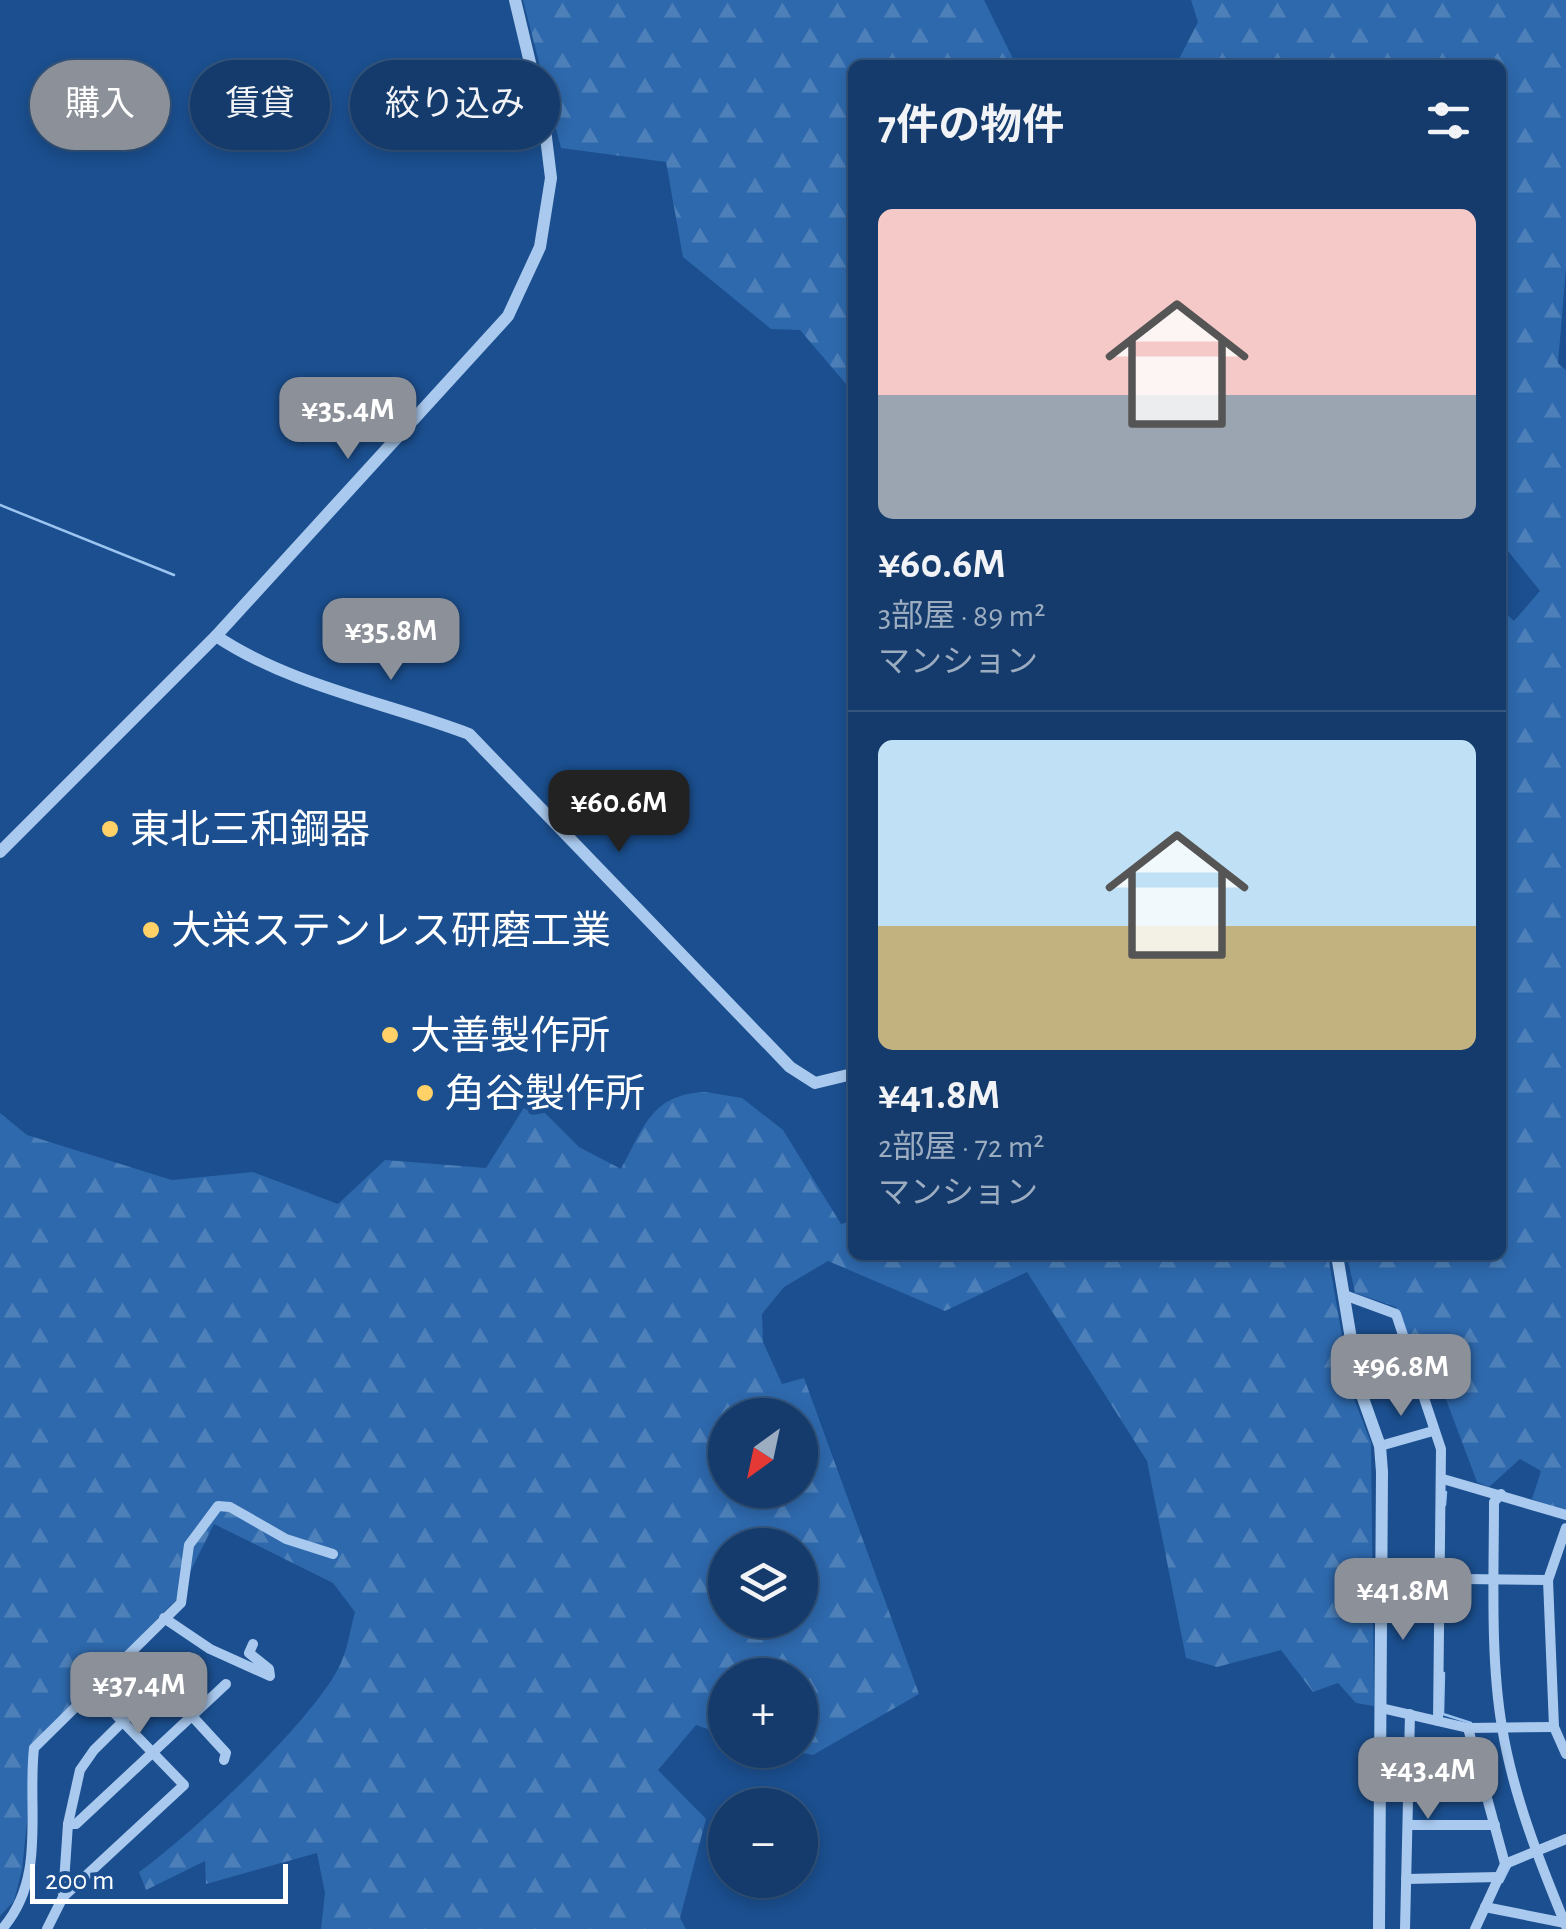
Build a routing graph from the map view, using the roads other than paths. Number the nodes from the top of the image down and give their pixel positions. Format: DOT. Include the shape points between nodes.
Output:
graph roads {
  1 [pos="515,0"];
  2 [pos="216,636"];
  3 [pos="0,852"];
  4 [pos="848,1075"];
  5 [pos="1338,1260"];
  6 [pos="1347,1296"];
  7 [pos="1433,1430"];
  8 [pos="1380,1446"];
  9 [pos="1443,1479"];
  10 [pos="1501,1494"];
  11 [pos="1566,1515"];
  12 [pos="1566,1528"];
  13 [pos="333,1554"];
  14 [pos="1382,1578"];
  15 [pos="1439,1579"];
  16 [pos="1494,1580"];
  17 [pos="1548,1580"];
  18 [pos="164,1618"];
  19 [pos="253,1644"];
  20 [pos="188,1657"];
  21 [pos="226,1684"];
  22 [pos="92,1690"];
  23 [pos="1382,1708"];
  24 [pos="1410,1714"];
  25 [pos="192,1716"];
  26 [pos="1438,1721"];
  27 [pos="122,1722"];
  28 [pos="1501,1726"];
  29 [pos="1554,1726"];
  30 [pos="1468,1728"];
  31 [pos="152,1752"];
  32 [pos="1566,1754"];
  33 [pos="224,1760"];
  34 [pos="1480,1768"];
  35 [pos="1409,1769"];
  36 [pos="68,1824"];
  37 [pos="1408,1825"];
  38 [pos="1495,1825"];
  39 [pos="1566,1839"];
  40 [pos="1536,1852"];
  41 [pos="1508,1863"];
  42 [pos="1406,1878"];
  43 [pos="1499,1878"];
  44 [pos="63,1896"];
  45 [pos="1488,1907"];
  46 [pos="1565,1924"];
  47 [pos="2,1929"];
  48 [pos="47,1929"];
  49 [pos="1379,1929"];
  50 [pos="1405,1929"];
  51 [pos="1475,1929"];
  1 -- 2 [label="street" via="550,164 546,224 526,283 492,338"];
  2 -- 3 [label="street"];
  2 -- 4 [label="street" via="299,678 469,734 790,1067 815,1083"];
  5 -- 6 [label="street"];
  6 -- 7 [label="street" via="1396,1314"];
  6 -- 8 [label="street" via="1359,1387"];
  7 -- 8 [label="street"];
  7 -- 9 [label="street"];
  8 -- 14 [label="street"];
  9 -- 10 [label="street"];
  9 -- 15 [label="street"];
  10 -- 11 [label="street"];
  10 -- 16 [label="street" via="1494,1502"];
  12 -- 17 [label="street"];
  13 -- 18 [label="street" via="218,1506 189,1546 185,1597"];
  14 -- 15 [label="street"];
  14 -- 23 [label="street"];
  15 -- 16 [label="street"];
  15 -- 26 [label="street"];
  16 -- 17 [label="street"];
  16 -- 28 [label="street"];
  17 -- 29 [label="street"];
  18 -- 19 [label="street" via="210,1650 270,1676 249,1653"];
  18 -- 22 [label="street"];
  20 -- 27 [label="street"];
  21 -- 25 [label="street"];
  22 -- 27 [label="street"];
  22 -- 47 [label="street" via="34,1748 28,1874"];
  23 -- 24 [label="street"];
  23 -- 49 [label="street"];
  24 -- 26 [label="street"];
  24 -- 35 [label="street"];
  25 -- 31 [label="street"];
  25 -- 33 [label="street" via="226,1752"];
  26 -- 30 [label="street"];
  27 -- 31 [label="street"];
  27 -- 36 [label="street" via="80,1770"];
  28 -- 29 [label="street"];
  28 -- 30 [label="street"];
  28 -- 40 [label="street"];
  29 -- 32 [label="street"];
  30 -- 34 [label="street"];
  31 -- 36 [label="street" via="76,1824"];
  31 -- 44 [label="street" via="184,1785"];
  34 -- 35 [label="street"];
  34 -- 38 [label="street"];
  35 -- 37 [label="street"];
  36 -- 44 [label="street"];
  37 -- 38 [label="street"];
  37 -- 42 [label="street"];
  38 -- 41 [label="street"];
  39 -- 40 [label="street"];
  40 -- 41 [label="street"];
  40 -- 46 [label="street"];
  41 -- 43 [label="street"];
  42 -- 43 [label="street"];
  42 -- 50 [label="street"];
  43 -- 45 [label="street"];
  44 -- 48 [label="street"];
  45 -- 46 [label="street"];
  45 -- 51 [label="street"];
}
